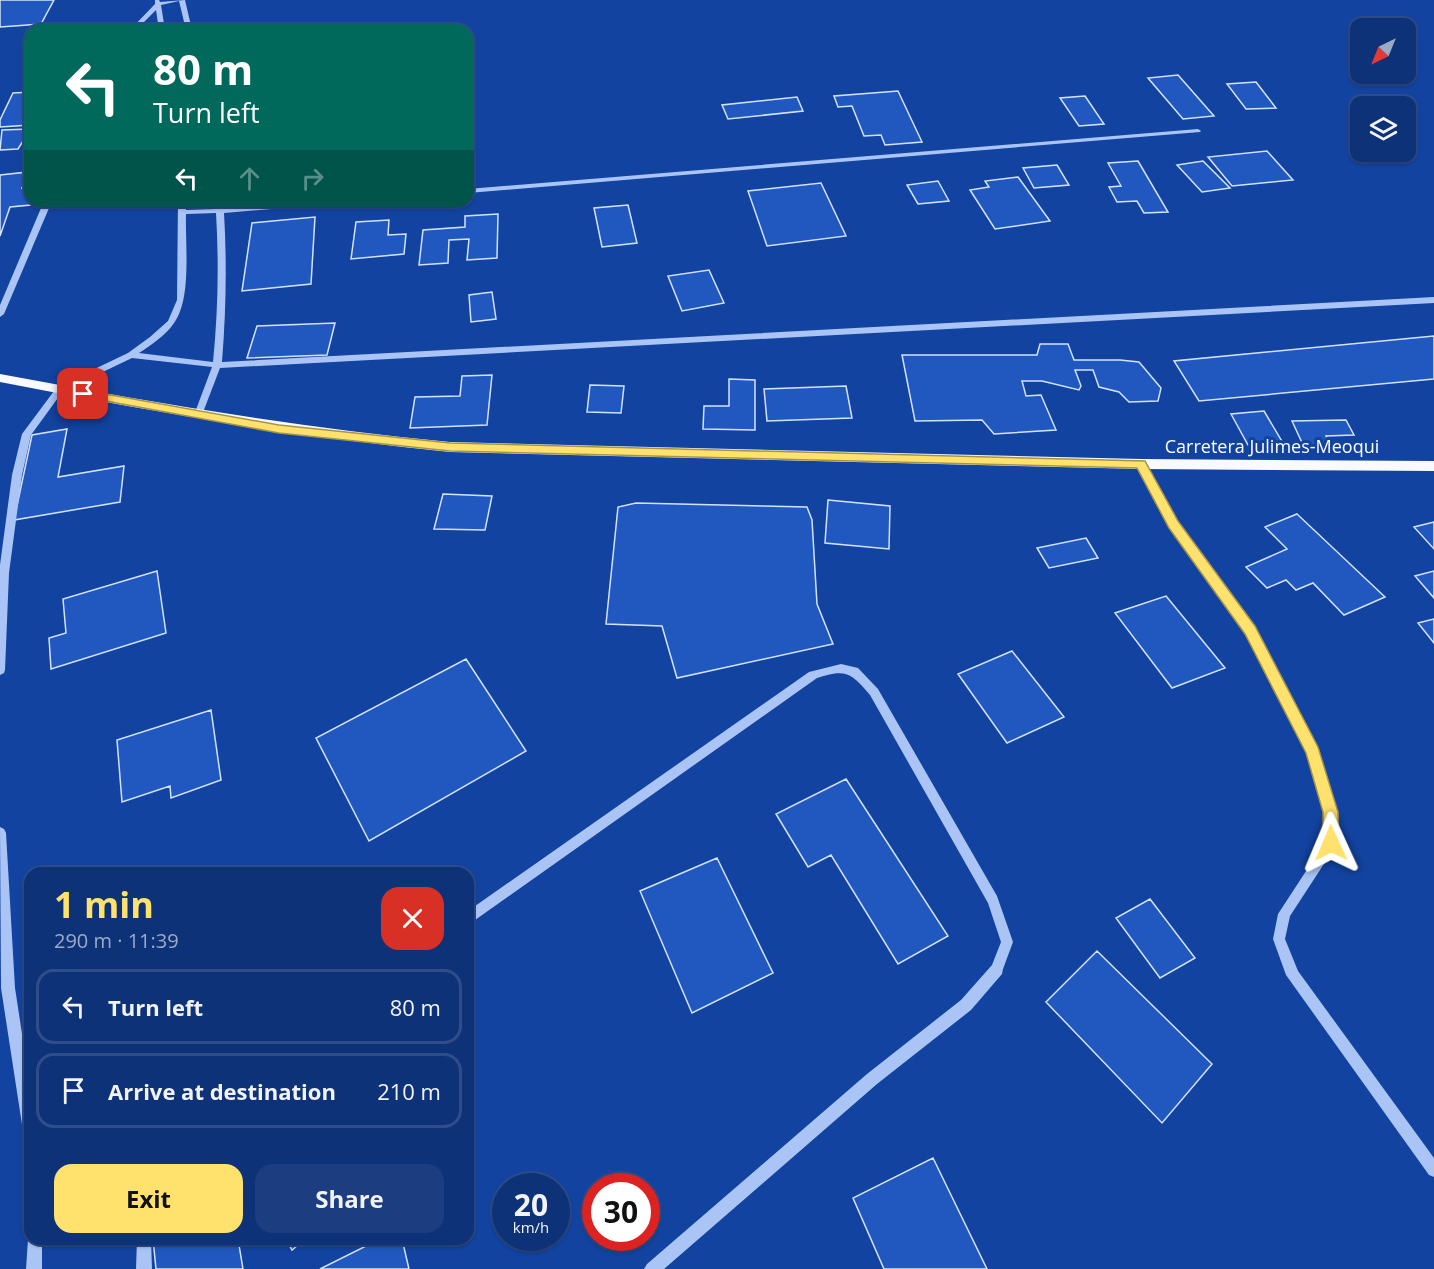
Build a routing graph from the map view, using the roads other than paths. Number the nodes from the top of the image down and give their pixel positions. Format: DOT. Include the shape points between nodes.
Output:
graph roads {
  1 [pos="180,0"];
  2 [pos="157,2"];
  3 [pos="138,24"];
  4 [pos="161,24"];
  5 [pos="187,24"];
  6 [pos="1198,131"];
  7 [pos="474,191"];
  8 [pos="45,207"];
  9 [pos="182,207"];
  10 [pos="220,207"];
  11 [pos="270,207"];
  12 [pos="221,211"];
  13 [pos="182,212"];
  14 [pos="1434,300"];
  15 [pos="0,314"];
  16 [pos="131,354"];
  17 [pos="217,365"];
  18 [pos="0,378"];
  19 [pos="60,389"];
  20 [pos="198,415"];
  21 [pos="1141,464"];
  22 [pos="1434,466"];
  23 [pos="0,670"];
  24 [pos="0,833"];
  25 [pos="474,915"];
  26 [pos="4,990"];
  27 [pos="24,1098"];
  28 [pos="1434,1170"];
  29 [pos="35,1245"];
  30 [pos="144,1245"];
  31 [pos="34,1269"];
  32 [pos="144,1269"];
  33 [pos="652,1269"];
  1 -- 2 [label="street"];
  1 -- 5 [label="street"];
  2 -- 3 [label="street"];
  2 -- 4 [label="street"];
  6 -- 7 [label="street"];
  8 -- 15 [label="street"];
  9 -- 13 [label="street"];
  10 -- 12 [label="street"];
  11 -- 12 [label="street"];
  12 -- 13 [label="street"];
  12 -- 17 [label="street" via="222,305"];
  13 -- 16 [label="street" via="181,300 171,322"];
  14 -- 17 [label="street"];
  16 -- 17 [label="street"];
  16 -- 19 [label="street"];
  17 -- 20 [label="street"];
  18 -- 19 [label="main road, Carretera Julimes-Meoqui"];
  19 -- 20 [label="main road, Carretera Julimes-Meoqui"];
  19 -- 23 [label="street" via="27,434 18,475 4,573"];
  20 -- 21 [label="main road, Carretera Julimes-Meoqui" via="279,429 450,447"];
  21 -- 22 [label="main road, Carretera Julimes-Meoqui"];
  21 -- 28 [label="street" via="1174,525 1250,630 1313,752 1330,812 1331,843 1284,914 1279,939 1293,975"];
  24 -- 26 [label="street"];
  25 -- 33 [label="street" via="813,675 839,667 860,674 874,692 993,900 1007,942 997,969 966,1005 872,1079"];
  26 -- 27 [label="street"];
  29 -- 31 [label="street"];
  30 -- 32 [label="street"];
}
